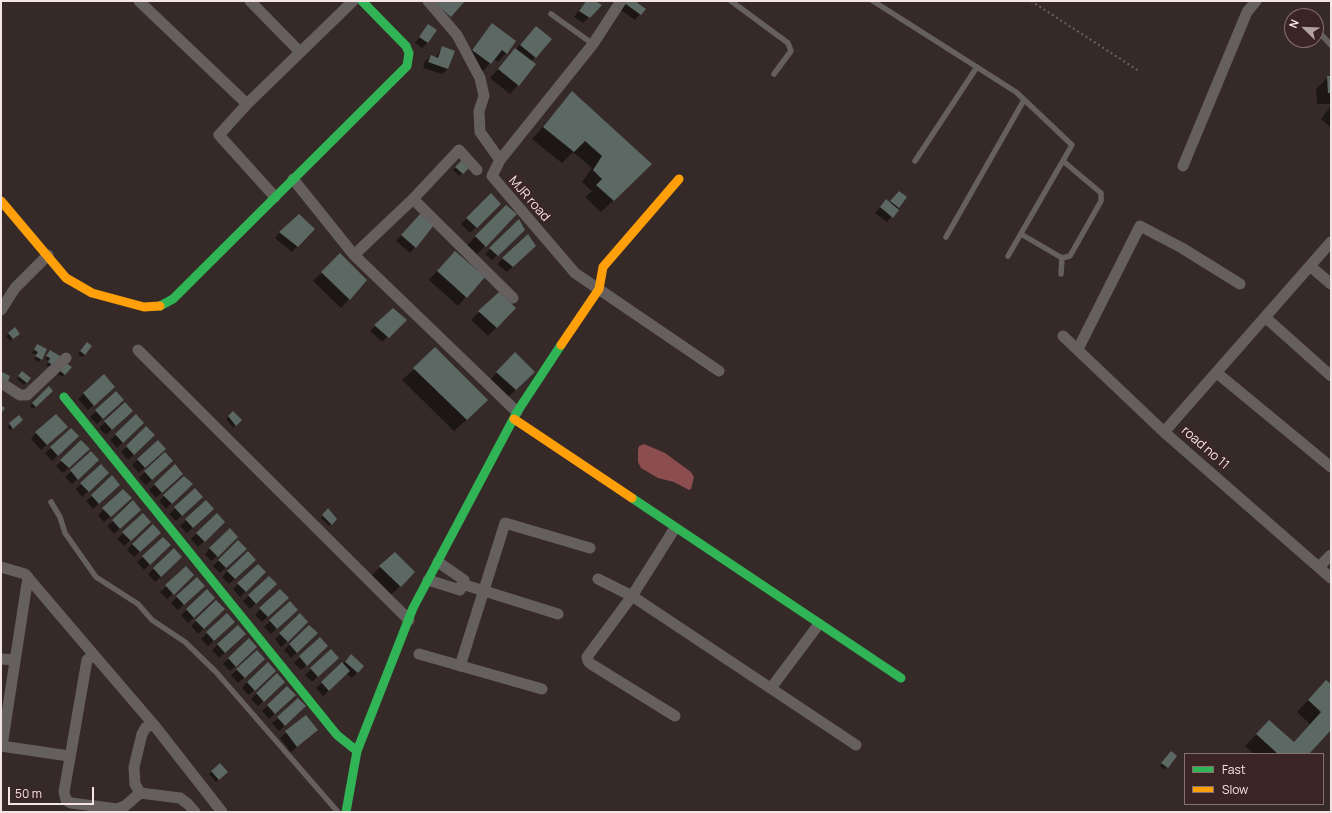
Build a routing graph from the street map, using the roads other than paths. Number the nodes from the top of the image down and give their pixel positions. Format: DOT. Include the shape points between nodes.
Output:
graph roads {
  1 [pos="139,1"];
  2 [pos="250,1"];
  3 [pos="353,1"];
  4 [pos="362,1"];
  5 [pos="428,1"];
  6 [pos="621,1"];
  7 [pos="732,1"];
  8 [pos="873,1"];
  9 [pos="1256,1"];
  10 [pos="551,14"];
  11 [pos="1324,38"];
  12 [pos="593,44"];
  13 [pos="1331,45"];
  14 [pos="300,52"];
  15 [pos="977,67"];
  16 [pos="774,74"];
  17 [pos="1024,100"];
  18 [pos="247,104"];
  19 [pos="500,160"];
  20 [pos="915,161"];
  21 [pos="1063,161"];
  22 [pos="1183,166"];
  23 [pos="477,170"];
  24 [pos="293,179"];
  25 [pos="679,180"];
  26 [pos="275,197"];
  27 [pos="413,198"];
  28 [pos="1,201"];
  29 [pos="1021,234"];
  30 [pos="946,237"];
  31 [pos="1331,242"];
  32 [pos="354,255"];
  33 [pos="48,256"];
  34 [pos="1008,256"];
  35 [pos="1062,258"];
  36 [pos="1310,266"];
  37 [pos="1061,274"];
  38 [pos="1240,284"];
  39 [pos="1331,284"];
  40 [pos="599,289"];
  41 [pos="513,298"];
  42 [pos="1,310"];
  43 [pos="1265,318"];
  44 [pos="1063,336"];
  45 [pos="1078,349"];
  46 [pos="138,350"];
  47 [pos="66,358"];
  48 [pos="719,371"];
  49 [pos="1217,373"];
  50 [pos="1331,376"];
  51 [pos="1,383"];
  52 [pos="64,397"];
  53 [pos="516,416"];
  54 [pos="1164,432"];
  55 [pos="1329,462"];
  56 [pos="51,502"];
  57 [pos="675,528"];
  58 [pos="590,548"];
  59 [pos="1331,555"];
  60 [pos="438,562"];
  61 [pos="1319,567"];
  62 [pos="1,568"];
  63 [pos="28,577"];
  64 [pos="1331,578"];
  65 [pos="428,580"];
  66 [pos="598,580"];
  67 [pos="462,584"];
  68 [pos="484,592"];
  69 [pos="632,596"];
  70 [pos="558,614"];
  71 [pos="409,620"];
  72 [pos="820,624"];
  73 [pos="419,654"];
  74 [pos="94,655"];
  75 [pos="1,659"];
  76 [pos="15,660"];
  77 [pos="460,666"];
  78 [pos="901,678"];
  79 [pos="771,688"];
  80 [pos="542,689"];
  81 [pos="675,716"];
  82 [pos="154,725"];
  83 [pos="856,745"];
  84 [pos="2,746"];
  85 [pos="357,751"];
  86 [pos="69,756"];
  87 [pos="140,793"];
  88 [pos="195,812"];
  89 [pos="222,812"];
  90 [pos="338,812"];
  91 [pos="346,812"];
  1 -- 18 [label="street"];
  2 -- 14 [label="street"];
  3 -- 14 [label="street"];
  4 -- 24 [label="street" via="406,46 409,53 407,66"];
  5 -- 19 [label="street" via="457,35 480,78 484,96 478,111 480,132"];
  6 -- 12 [label="street, MJR road"];
  7 -- 16 [label="lane" via="788,43 791,51"];
  8 -- 15 [label="lane"];
  9 -- 22 [label="street" via="1247,12"];
  10 -- 12 [label="lane"];
  11 -- 13 [label="lane"];
  12 -- 19 [label="street, MJR road"];
  14 -- 18 [label="street"];
  15 -- 17 [label="lane"];
  15 -- 20 [label="lane"];
  17 -- 21 [label="lane" via="1072,145"];
  17 -- 30 [label="lane"];
  18 -- 26 [label="street" via="219,135"];
  19 -- 40 [label="street, MJR road" via="493,171 494,180 575,273"];
  21 -- 29 [label="lane"];
  21 -- 35 [label="lane" via="1101,193 1101,201 1070,256"];
  23 -- 27 [label="street" via="459,150"];
  24 -- 26 [label="street"];
  24 -- 32 [label="street"];
  25 -- 40 [label="street" via="603,267"];
  26 -- 33 [label="street" via="173,300 157,307 144,307 92,293 66,278"];
  27 -- 32 [label="street"];
  27 -- 41 [label="street"];
  28 -- 33 [label="street"];
  29 -- 34 [label="lane"];
  29 -- 35 [label="lane"];
  31 -- 36 [label="street"];
  32 -- 53 [label="street"];
  33 -- 42 [label="street" via="15,288"];
  35 -- 37 [label="lane"];
  36 -- 39 [label="street"];
  36 -- 43 [label="street"];
  38 -- 45 [label="street" via="1182,248 1140,226"];
  40 -- 48 [label="street, MJR road"];
  40 -- 53 [label="street"];
  43 -- 49 [label="street"];
  43 -- 50 [label="street"];
  44 -- 45 [label="street, road no 11"];
  45 -- 54 [label="street, road no 11"];
  46 -- 71 [label="street"];
  47 -- 51 [label="street" via="27,395 20,395"];
  49 -- 54 [label="street"];
  49 -- 55 [label="street"];
  52 -- 85 [label="street" via="338,735"];
  53 -- 57 [label="street"];
  53 -- 60 [label="street"];
  54 -- 61 [label="street, road no 11"];
  56 -- 90 [label="lane" via="60,517 65,533 96,577 138,604 152,620 185,642 216,672"];
  57 -- 69 [label="street"];
  57 -- 72 [label="street"];
  58 -- 68 [label="street" via="505,523"];
  59 -- 61 [label="street"];
  60 -- 65 [label="street"];
  60 -- 67 [label="street" via="464,580"];
  61 -- 64 [label="street, road no 11"];
  62 -- 63 [label="street" via="23,572"];
  63 -- 74 [label="street"];
  63 -- 76 [label="street"];
  65 -- 67 [label="street" via="460,590"];
  65 -- 71 [label="street"];
  66 -- 69 [label="street"];
  67 -- 68 [label="street"];
  68 -- 70 [label="street"];
  68 -- 77 [label="street"];
  69 -- 79 [label="street"];
  69 -- 81 [label="street" via="587,657 588,661"];
  71 -- 85 [label="street"];
  72 -- 78 [label="street"];
  72 -- 79 [label="street"];
  73 -- 77 [label="street"];
  74 -- 82 [label="street"];
  74 -- 86 [label="street" via="85,662"];
  75 -- 76 [label="street"];
  76 -- 84 [label="street"];
  77 -- 80 [label="street"];
  79 -- 83 [label="street"];
  82 -- 87 [label="street" via="149,725 144,730 134,767 135,784"];
  82 -- 89 [label="street"];
  84 -- 86 [label="street"];
  85 -- 91 [label="street"];
  86 -- 87 [label="street" via="64,792 66,800 71,803 117,809 126,806"];
  87 -- 88 [label="street" via="180,798"];
}
